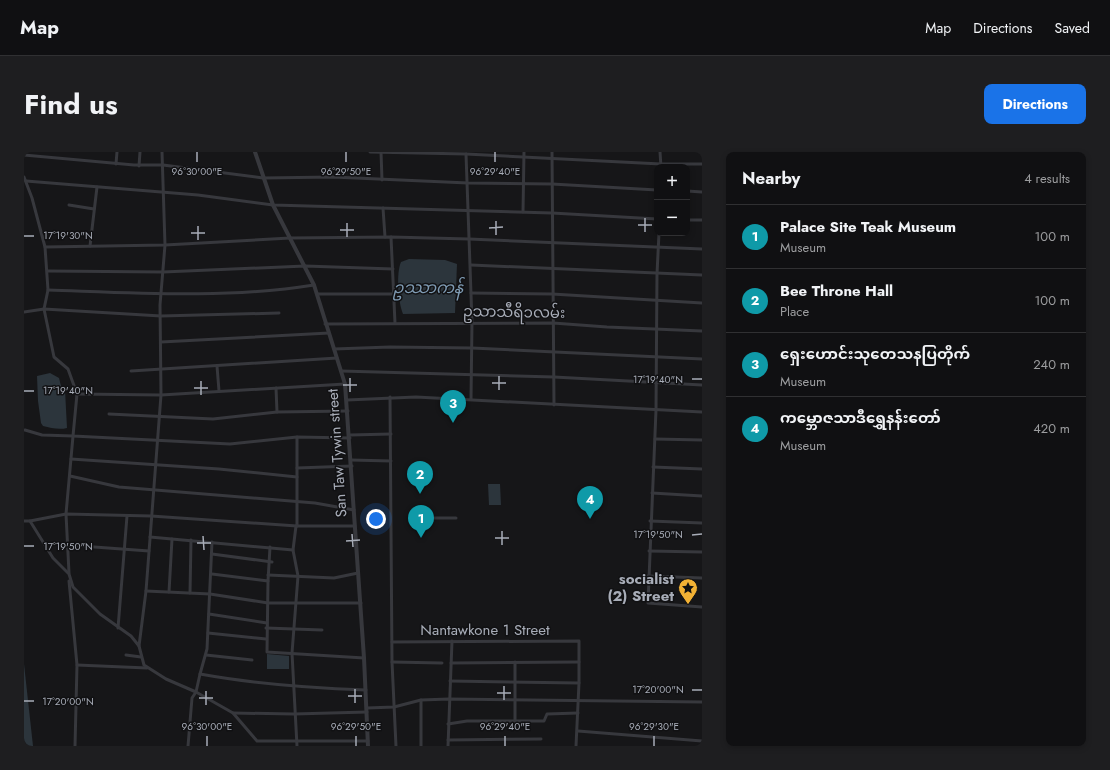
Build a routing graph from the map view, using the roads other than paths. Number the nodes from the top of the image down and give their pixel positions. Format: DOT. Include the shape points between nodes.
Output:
graph roads {
  1 [pos="117,152"];
  2 [pos="140,152"];
  3 [pos="162,152"];
  4 [pos="254,152"];
  5 [pos="370,152"];
  6 [pos="381,152"];
  7 [pos="524,152"];
  8 [pos="552,152"];
  9 [pos="660,152"];
  10 [pos="466,153"];
  11 [pos="24,155"];
  12 [pos="524,157"];
  13 [pos="552,158"];
  14 [pos="116,164"];
  15 [pos="661,164"];
  16 [pos="702,164"];
  17 [pos="163,165"];
  18 [pos="654,165"];
  19 [pos="690,165"];
  20 [pos="139,166"];
  21 [pos="24,177"];
  22 [pos="263,178"];
  23 [pos="382,180"];
  24 [pos="26,181"];
  25 [pos="468,183"];
  26 [pos="524,184"];
  27 [pos="552,184"];
  28 [pos="97,187"];
  29 [pos="654,190"];
  30 [pos="690,191"];
  31 [pos="163,192"];
  32 [pos="702,192"];
  33 [pos="273,205"];
  34 [pos="69,206"];
  35 [pos="383,208"];
  36 [pos="94,209"];
  37 [pos="468,211"];
  38 [pos="524,212"];
  39 [pos="552,213"];
  40 [pos="654,219"];
  41 [pos="690,220"];
  42 [pos="702,220"];
  43 [pos="659,236"];
  44 [pos="385,237"];
  45 [pos="391,237"];
  46 [pos="290,238"];
  47 [pos="468,239"];
  48 [pos="552,242"];
  49 [pos="165,245"];
  50 [pos="90,246"];
  51 [pos="45,247"];
  52 [pos="658,248"];
  53 [pos="702,249"];
  54 [pos="470,265"];
  55 [pos="305,266"];
  56 [pos="393,269"];
  57 [pos="552,269"];
  58 [pos="48,271"];
  59 [pos="163,272"];
  60 [pos="656,274"];
  61 [pos="702,275"];
  62 [pos="314,285"];
  63 [pos="48,290"];
  64 [pos="471,293"];
  65 [pos="161,294"];
  66 [pos="317,294"];
  67 [pos="393,294"];
  68 [pos="552,294"];
  69 [pos="656,300"];
  70 [pos="702,303"];
  71 [pos="44,309"];
  72 [pos="24,312"];
  73 [pos="279,313"];
  74 [pos="161,316"];
  75 [pos="472,322"];
  76 [pos="553,322"];
  77 [pos="395,323"];
  78 [pos="326,324"];
  79 [pos="657,328"];
  80 [pos="702,331"];
  81 [pos="329,333"];
  82 [pos="161,342"];
  83 [pos="472,348"];
  84 [pos="334,349"];
  85 [pos="553,352"];
  86 [pos="655,356"];
  87 [pos="337,358"];
  88 [pos="702,359"];
  89 [pos="217,366"];
  90 [pos="161,369"];
  91 [pos="132,371"];
  92 [pos="341,371"];
  93 [pos="472,374"];
  94 [pos="554,377"];
  95 [pos="345,384"];
  96 [pos="656,384"];
  97 [pos="702,385"];
  98 [pos="276,388"];
  99 [pos="219,391"];
  100 [pos="77,394"];
  101 [pos="160,395"];
  102 [pos="390,397"];
  103 [pos="471,399"];
  104 [pos="347,400"];
  105 [pos="554,405"];
  106 [pos="656,410"];
  107 [pos="348,411"];
  108 [pos="277,412"];
  109 [pos="702,412"];
  110 [pos="109,414"];
  111 [pos="158,417"];
  112 [pos="25,430"];
  113 [pos="391,434"];
  114 [pos="73,436"];
  115 [pos="350,436"];
  116 [pos="297,437"];
  117 [pos="655,439"];
  118 [pos="702,440"];
  119 [pos="156,441"];
  120 [pos="71,459"];
  121 [pos="351,460"];
  122 [pos="391,461"];
  123 [pos="154,466"];
  124 [pos="352,466"];
  125 [pos="653,467"];
  126 [pos="297,468"];
  127 [pos="702,469"];
  128 [pos="70,476"];
  129 [pos="297,477"];
  130 [pos="153,490"];
  131 [pos="652,493"];
  132 [pos="702,496"];
  133 [pos="298,502"];
  134 [pos="354,510"];
  135 [pos="66,514"];
  136 [pos="127,516"];
  137 [pos="151,516"];
  138 [pos="422,518"];
  139 [pos="456,518"];
  140 [pos="24,521"];
  141 [pos="30,521"];
  142 [pos="650,521"];
  143 [pos="702,524"];
  144 [pos="297,526"];
  145 [pos="355,526"];
  146 [pos="150,537"];
  147 [pos="172,539"];
  148 [pos="191,540"];
  149 [pos="212,542"];
  150 [pos="67,545"];
  151 [pos="270,547"];
  152 [pos="125,549"];
  153 [pos="293,550"];
  154 [pos="149,551"];
  155 [pos="649,551"];
  156 [pos="702,552"];
  157 [pos="212,554"];
  158 [pos="271,562"];
  159 [pos="358,573"];
  160 [pos="68,574"];
  161 [pos="212,574"];
  162 [pos="268,574"];
  163 [pos="298,576"];
  164 [pos="648,576"];
  165 [pos="702,578"];
  166 [pos="268,581"];
  167 [pos="146,590"];
  168 [pos="169,592"];
  169 [pos="190,593"];
  170 [pos="210,594"];
  171 [pos="295,602"];
  172 [pos="268,603"];
  173 [pos="361,603"];
  174 [pos="702,606"];
  175 [pos="209,614"];
  176 [pos="267,623"];
  177 [pos="118,628"];
  178 [pos="266,628"];
  179 [pos="295,628"];
  180 [pos="322,630"];
  181 [pos="208,633"];
  182 [pos="266,639"];
  183 [pos="452,641"];
  184 [pos="392,642"];
  185 [pos="139,646"];
  186 [pos="292,653"];
  187 [pos="126,655"];
  188 [pos="206,655"];
  189 [pos="141,656"];
  190 [pos="364,658"];
  191 [pos="252,660"];
  192 [pos="392,662"];
  193 [pos="514,662"];
  194 [pos="580,662"];
  195 [pos="442,663"];
  196 [pos="451,663"];
  197 [pos="77,665"];
  198 [pos="149,668"];
  199 [pos="200,674"];
  200 [pos="450,681"];
  201 [pos="515,682"];
  202 [pos="579,683"];
  203 [pos="294,687"];
  204 [pos="366,690"];
  205 [pos="196,692"];
  206 [pos="449,699"];
  207 [pos="421,700"];
  208 [pos="514,700"];
  209 [pos="579,700"];
  210 [pos="702,702"];
  211 [pos="394,707"];
  212 [pos="367,710"];
  213 [pos="232,713"];
  214 [pos="578,713"];
  215 [pos="294,714"];
  216 [pos="515,721"];
  217 [pos="448,724"];
  218 [pos="578,732"];
  219 [pos="541,739"];
  220 [pos="448,740"];
  221 [pos="257,741"];
  222 [pos="296,741"];
  223 [pos="323,741"];
  224 [pos="702,741"];
  225 [pos="341,742"];
  226 [pos="368,744"];
  227 [pos="75,746"];
  228 [pos="188,746"];
  229 [pos="257,746"];
  230 [pos="297,746"];
  231 [pos="323,746"];
  232 [pos="341,746"];
  233 [pos="396,746"];
  234 [pos="421,746"];
  235 [pos="448,746"];
  236 [pos="576,746"];
  1 -- 14 [label="street"];
  2 -- 20 [label="street"];
  3 -- 17 [label="street"];
  4 -- 22 [label="street, San Taw Tywin street"];
  5 -- 6 [label="street"];
  6 -- 10 [label="street"];
  6 -- 23 [label="street"];
  7 -- 12 [label="street"];
  8 -- 13 [label="street"];
  9 -- 15 [label="street"];
  10 -- 12 [label="street"];
  10 -- 25 [label="street"];
  11 -- 14 [label="street"];
  12 -- 13 [label="street"];
  12 -- 26 [label="street"];
  13 -- 18 [label="street"];
  13 -- 27 [label="street"];
  14 -- 20 [label="street"];
  16 -- 19 [label="street"];
  17 -- 20 [label="street"];
  17 -- 22 [label="street"];
  17 -- 31 [label="street"];
  21 -- 24 [label="street"];
  22 -- 23 [label="street"];
  22 -- 33 [label="street, San Taw Tywin street"];
  23 -- 25 [label="street"];
  24 -- 28 [label="street"];
  24 -- 51 [label="street"];
  25 -- 26 [label="street"];
  25 -- 37 [label="street"];
  26 -- 27 [label="street"];
  26 -- 38 [label="street"];
  27 -- 29 [label="street"];
  27 -- 39 [label="street"];
  28 -- 31 [label="street"];
  28 -- 36 [label="street"];
  30 -- 32 [label="street"];
  31 -- 33 [label="street"];
  31 -- 49 [label="street"];
  33 -- 35 [label="street"];
  33 -- 46 [label="street, San Taw Tywin street"];
  34 -- 36 [label="street"];
  35 -- 37 [label="street"];
  35 -- 44 [label="street"];
  36 -- 50 [label="street"];
  37 -- 38 [label="street"];
  37 -- 47 [label="street"];
  38 -- 39 [label="street"];
  39 -- 40 [label="street"];
  39 -- 48 [label="street"];
  41 -- 42 [label="street"];
  43 -- 52 [label="street"];
  44 -- 45 [label="street"];
  44 -- 46 [label="street"];
  45 -- 47 [label="street"];
  45 -- 56 [label="street"];
  46 -- 49 [label="street"];
  46 -- 55 [label="street, San Taw Tywin street"];
  47 -- 48 [label="street"];
  47 -- 54 [label="street"];
  48 -- 52 [label="street"];
  48 -- 57 [label="street"];
  49 -- 50 [label="street"];
  49 -- 59 [label="street"];
  50 -- 51 [label="street"];
  51 -- 58 [label="street"];
  52 -- 53 [label="street"];
  52 -- 60 [label="street"];
  54 -- 57 [label="street"];
  54 -- 64 [label="street"];
  55 -- 56 [label="street"];
  55 -- 59 [label="street"];
  55 -- 62 [label="street, San Taw Tywin street"];
  56 -- 67 [label="street"];
  57 -- 60 [label="street"];
  57 -- 68 [label="street"];
  58 -- 59 [label="street"];
  58 -- 63 [label="street"];
  59 -- 65 [label="street"];
  60 -- 61 [label="street"];
  60 -- 69 [label="street"];
  62 -- 65 [label="street" via="273,291"];
  62 -- 66 [label="street, San Taw Tywin street"];
  63 -- 65 [label="street"];
  63 -- 71 [label="street"];
  64 -- 68 [label="street"];
  64 -- 75 [label="street"];
  65 -- 74 [label="street"];
  66 -- 67 [label="street"];
  66 -- 78 [label="street, San Taw Tywin street"];
  67 -- 77 [label="street"];
  68 -- 69 [label="street"];
  68 -- 76 [label="street"];
  69 -- 70 [label="street"];
  69 -- 79 [label="street"];
  71 -- 72 [label="street"];
  71 -- 74 [label="street"];
  71 -- 100 [label="street" via="54,357 68,368"];
  73 -- 74 [label="street"];
  74 -- 82 [label="street"];
  75 -- 76 [label="street, ဥသာသီရိ၁လမ်း"];
  75 -- 77 [label="street, ဥသာသီရိ၁လမ်း"];
  75 -- 83 [label="street"];
  76 -- 79 [label="street, ဥသာသီရိ၁လမ်း"];
  76 -- 85 [label="street"];
  77 -- 78 [label="street, ဥသာသီရိ၁လမ်း"];
  78 -- 81 [label="street, San Taw Tywin street"];
  79 -- 80 [label="street, ဥသာသီရိ၁လမ်း"];
  79 -- 86 [label="street"];
  81 -- 82 [label="street"];
  81 -- 84 [label="street, San Taw Tywin street"];
  82 -- 90 [label="street"];
  83 -- 84 [label="street"];
  83 -- 85 [label="street"];
  83 -- 93 [label="street"];
  84 -- 87 [label="street, San Taw Tywin street"];
  85 -- 86 [label="street"];
  85 -- 94 [label="street"];
  86 -- 88 [label="street"];
  86 -- 96 [label="street"];
  87 -- 89 [label="street"];
  87 -- 92 [label="street, San Taw Tywin street"];
  89 -- 90 [label="street"];
  89 -- 99 [label="street"];
  90 -- 91 [label="street"];
  90 -- 101 [label="street"];
  92 -- 93 [label="street"];
  92 -- 95 [label="street, San Taw Tywin street"];
  93 -- 94 [label="street"];
  93 -- 103 [label="street"];
  94 -- 96 [label="street"];
  94 -- 105 [label="street"];
  95 -- 98 [label="street"];
  95 -- 104 [label="street, San Taw Tywin street"];
  96 -- 97 [label="street"];
  96 -- 106 [label="street"];
  98 -- 99 [label="street"];
  98 -- 108 [label="street"];
  99 -- 101 [label="street"];
  100 -- 101 [label="street"];
  100 -- 114 [label="street"];
  101 -- 111 [label="street"];
  102 -- 103 [label="street"];
  102 -- 104 [label="street"];
  102 -- 113 [label="street"];
  103 -- 105 [label="street"];
  104 -- 107 [label="street, San Taw Tywin street"];
  105 -- 106 [label="street"];
  106 -- 109 [label="street"];
  106 -- 117 [label="street"];
  107 -- 108 [label="street"];
  107 -- 115 [label="street, San Taw Tywin street"];
  108 -- 111 [label="street" via="212,419"];
  110 -- 111 [label="street"];
  111 -- 119 [label="street"];
  112 -- 114 [label="street" via="42,435"];
  113 -- 115 [label="street"];
  113 -- 122 [label="street"];
  114 -- 119 [label="street"];
  114 -- 120 [label="street"];
  115 -- 116 [label="street"];
  115 -- 121 [label="street, San Taw Tywin street"];
  116 -- 119 [label="street" via="230,444"];
  116 -- 126 [label="street"];
  117 -- 118 [label="street"];
  117 -- 125 [label="street"];
  119 -- 123 [label="street"];
  120 -- 123 [label="street"];
  120 -- 128 [label="street"];
  121 -- 122 [label="street"];
  121 -- 124 [label="street, San Taw Tywin street"];
  122 -- 184 [label="street"];
  123 -- 129 [label="street"];
  123 -- 130 [label="street"];
  124 -- 126 [label="street"];
  124 -- 134 [label="street, San Taw Tywin street"];
  125 -- 127 [label="street"];
  125 -- 131 [label="street"];
  126 -- 129 [label="street"];
  128 -- 130 [label="street" via="119,488"];
  128 -- 135 [label="street"];
  129 -- 133 [label="street"];
  130 -- 133 [label="street"];
  130 -- 137 [label="street"];
  131 -- 132 [label="street"];
  131 -- 142 [label="street"];
  133 -- 134 [label="street"];
  133 -- 144 [label="street"];
  134 -- 145 [label="street, San Taw Tywin street"];
  135 -- 136 [label="street"];
  135 -- 141 [label="street"];
  135 -- 150 [label="street"];
  136 -- 137 [label="street"];
  136 -- 152 [label="street"];
  137 -- 144 [label="street"];
  137 -- 146 [label="street"];
  138 -- 139 [label="street"];
  140 -- 141 [label="street"];
  141 -- 160 [label="street" via="53,558"];
  142 -- 143 [label="street"];
  142 -- 155 [label="street"];
  144 -- 145 [label="street"];
  144 -- 153 [label="street"];
  145 -- 159 [label="street, San Taw Tywin street"];
  146 -- 147 [label="street"];
  146 -- 154 [label="street"];
  147 -- 148 [label="street"];
  147 -- 168 [label="street"];
  148 -- 149 [label="street"];
  148 -- 169 [label="street"];
  149 -- 151 [label="street"];
  149 -- 157 [label="street"];
  150 -- 152 [label="street"];
  150 -- 160 [label="street"];
  151 -- 153 [label="street"];
  151 -- 158 [label="street"];
  152 -- 154 [label="street"];
  152 -- 177 [label="street"];
  153 -- 163 [label="street"];
  154 -- 167 [label="street"];
  155 -- 156 [label="street"];
  155 -- 164 [label="street"];
  157 -- 158 [label="street"];
  157 -- 161 [label="street"];
  158 -- 162 [label="street"];
  159 -- 163 [label="street" via="334,578"];
  159 -- 173 [label="street, San Taw Tywin street"];
  160 -- 177 [label="street" via="74,588"];
  160 -- 197 [label="street"];
  161 -- 166 [label="street"];
  161 -- 170 [label="street"];
  162 -- 163 [label="street"];
  162 -- 166 [label="street"];
  163 -- 171 [label="street"];
  164 -- 165 [label="street"];
  164 -- 174 [label="street" via="648,603"];
  166 -- 172 [label="street"];
  167 -- 168 [label="street"];
  167 -- 185 [label="street"];
  168 -- 169 [label="street"];
  169 -- 170 [label="street"];
  170 -- 172 [label="street"];
  170 -- 175 [label="street"];
  171 -- 172 [label="street"];
  171 -- 173 [label="street"];
  171 -- 179 [label="street"];
  172 -- 176 [label="street"];
  173 -- 190 [label="street, San Taw Tywin street"];
  175 -- 176 [label="street"];
  175 -- 181 [label="street"];
  176 -- 178 [label="street"];
  177 -- 185 [label="street" via="131,636"];
  178 -- 179 [label="street"];
  178 -- 182 [label="street"];
  179 -- 180 [label="street"];
  179 -- 186 [label="street"];
  181 -- 182 [label="street"];
  181 -- 188 [label="street"];
  182 -- 186 [label="street" via="267,652"];
  183 -- 184 [label="street, Nantawkone 1 Street"];
  183 -- 194 [label="street, Nantawkone 1 Street" via="579,641"];
  183 -- 196 [label="street"];
  184 -- 192 [label="street"];
  185 -- 189 [label="street"];
  186 -- 190 [label="street"];
  186 -- 203 [label="street"];
  187 -- 189 [label="street"];
  188 -- 191 [label="street"];
  188 -- 199 [label="street"];
  189 -- 198 [label="street" via="142,663"];
  190 -- 204 [label="street, San Taw Tywin street"];
  192 -- 195 [label="street"];
  192 -- 211 [label="street"];
  193 -- 194 [label="street"];
  193 -- 196 [label="street"];
  193 -- 201 [label="street"];
  194 -- 202 [label="street"];
  196 -- 200 [label="street"];
  197 -- 198 [label="street"];
  197 -- 227 [label="street"];
  198 -- 205 [label="street" via="166,679"];
  199 -- 203 [label="street"];
  199 -- 205 [label="street"];
  200 -- 201 [label="street"];
  200 -- 206 [label="street"];
  201 -- 202 [label="street"];
  201 -- 208 [label="street"];
  202 -- 209 [label="street"];
  203 -- 204 [label="street"];
  203 -- 215 [label="street"];
  204 -- 212 [label="street, San Taw Tywin street"];
  205 -- 213 [label="street"];
  205 -- 228 [label="street" via="192,698"];
  206 -- 207 [label="street"];
  206 -- 208 [label="street"];
  206 -- 217 [label="street"];
  207 -- 211 [label="street"];
  207 -- 234 [label="street"];
  208 -- 209 [label="street"];
  208 -- 216 [label="street"];
  209 -- 210 [label="street"];
  209 -- 214 [label="street"];
  211 -- 212 [label="street"];
  211 -- 233 [label="street"];
  212 -- 215 [label="street"];
  212 -- 226 [label="street, San Taw Tywin street"];
  213 -- 215 [label="street"];
  213 -- 221 [label="street"];
  214 -- 216 [label="street" via="547,714 544,722"];
  214 -- 218 [label="street"];
  215 -- 222 [label="street"];
  216 -- 217 [label="street" via="467,721"];
  217 -- 220 [label="street"];
  218 -- 224 [label="street"];
  218 -- 236 [label="street"];
  219 -- 220 [label="street"];
  220 -- 235 [label="street"];
  221 -- 222 [label="street"];
  221 -- 229 [label="street"];
  222 -- 223 [label="street"];
  222 -- 230 [label="street"];
  223 -- 225 [label="street"];
  223 -- 231 [label="street"];
  225 -- 226 [label="street"];
  225 -- 232 [label="street"];
}
